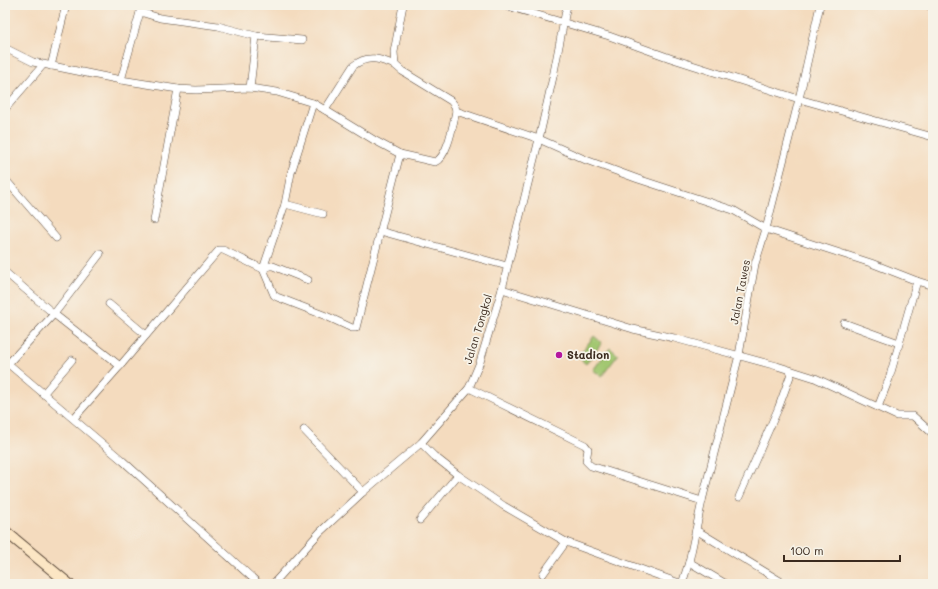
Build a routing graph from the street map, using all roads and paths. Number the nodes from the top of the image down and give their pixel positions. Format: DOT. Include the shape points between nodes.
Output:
graph roads {
  1 [pos="66,5"];
  2 [pos="403,5"];
  3 [pos="504,5"];
  4 [pos="567,5"];
  5 [pos="820,5"];
  6 [pos="927,5"];
  7 [pos="933,7"];
  8 [pos="141,9"];
  9 [pos="563,22"];
  10 [pos="256,36"];
  11 [pos="302,40"];
  12 [pos="5,48"];
  13 [pos="43,65"];
  14 [pos="395,65"];
  15 [pos="51,66"];
  16 [pos="121,80"];
  17 [pos="178,88"];
  18 [pos="250,88"];
  19 [pos="799,99"];
  20 [pos="313,103"];
  21 [pos="5,109"];
  22 [pos="325,110"];
  23 [pos="456,111"];
  24 [pos="933,137"];
  25 [pos="539,139"];
  26 [pos="400,154"];
  27 [pos="5,179"];
  28 [pos="285,204"];
  29 [pos="323,214"];
  30 [pos="154,220"];
  31 [pos="766,229"];
  32 [pos="380,231"];
  33 [pos="56,238"];
  34 [pos="100,254"];
  35 [pos="507,266"];
  36 [pos="263,270"];
  37 [pos="5,272"];
  38 [pos="308,280"];
  39 [pos="917,281"];
  40 [pos="933,286"];
  41 [pos="502,289"];
  42 [pos="109,304"];
  43 [pos="54,314"];
  44 [pos="844,323"];
  45 [pos="146,336"];
  46 [pos="899,343"];
  47 [pos="739,355"];
  48 [pos="72,360"];
  49 [pos="6,363"];
  50 [pos="120,366"];
  51 [pos="792,371"];
  52 [pos="469,388"];
  53 [pos="43,394"];
  54 [pos="878,407"];
  55 [pos="74,418"];
  56 [pos="304,430"];
  57 [pos="933,434"];
  58 [pos="421,443"];
  59 [pos="458,475"];
  60 [pos="363,492"];
  61 [pos="739,497"];
  62 [pos="702,501"];
  63 [pos="420,520"];
  64 [pos="696,530"];
  65 [pos="5,531"];
  66 [pos="566,542"];
  67 [pos="689,562"];
  68 [pos="543,574"];
  69 [pos="69,584"];
  70 [pos="259,584"];
  71 [pos="273,584"];
  72 [pos="682,584"];
  73 [pos="726,584"];
  74 [pos="785,584"];
  1 -- 15 [label="street"];
  2 -- 14 [label="street" via="394,52"];
  3 -- 9 [label="street"];
  4 -- 9 [label="street, Jalan Tongkol"];
  5 -- 19 [label="street, Jalan Tawes"];
  6 -- 7 [label="street"];
  8 -- 10 [label="street" via="160,18 218,26"];
  8 -- 16 [label="street"];
  9 -- 19 [label="street"];
  9 -- 25 [label="street, Jalan Tongkol"];
  10 -- 11 [label="street"];
  10 -- 18 [label="street"];
  12 -- 13 [label="street"];
  13 -- 15 [label="street"];
  13 -- 21 [label="street"];
  14 -- 22 [label="street" via="372,58 359,61 353,66"];
  14 -- 23 [label="street" via="402,72 450,101"];
  15 -- 16 [label="street"];
  16 -- 17 [label="street"];
  17 -- 18 [label="street"];
  17 -- 30 [label="street"];
  18 -- 20 [label="street" via="277,92"];
  19 -- 24 [label="street"];
  19 -- 31 [label="street, Jalan Tawes"];
  20 -- 22 [label="street"];
  20 -- 28 [label="street" via="291,173"];
  22 -- 26 [label="street"];
  23 -- 25 [label="street"];
  23 -- 26 [label="street" via="446,149 439,160 435,162"];
  25 -- 31 [label="street" via="594,163 733,210"];
  25 -- 35 [label="street, Jalan Tongkol"];
  26 -- 32 [label="street"];
  27 -- 33 [label="street"];
  28 -- 29 [label="street"];
  28 -- 36 [label="street"];
  31 -- 39 [label="street" via="871,263"];
  31 -- 47 [label="street, Jalan Tawes" via="755,264"];
  32 -- 35 [label="street"];
  32 -- 36 [label="street" via="355,328 277,297"];
  34 -- 43 [label="street"];
  35 -- 41 [label="street, Jalan Tongkol"];
  36 -- 38 [label="street" via="273,266"];
  36 -- 45 [label="street" via="219,250"];
  37 -- 43 [label="street"];
  39 -- 40 [label="street"];
  39 -- 46 [label="street"];
  41 -- 47 [label="street" via="633,329"];
  41 -- 52 [label="street, Jalan Tongkol" via="480,362"];
  42 -- 45 [label="street"];
  43 -- 49 [label="street"];
  43 -- 50 [label="street"];
  44 -- 46 [label="street"];
  45 -- 50 [label="street"];
  46 -- 54 [label="street"];
  47 -- 51 [label="street"];
  47 -- 62 [label="street, Jalan Tawes"];
  48 -- 53 [label="street"];
  49 -- 53 [label="street"];
  50 -- 55 [label="street"];
  51 -- 54 [label="street" via="815,378"];
  51 -- 61 [label="street" via="778,410"];
  52 -- 58 [label="street, Jalan Tongkol"];
  52 -- 62 [label="street" via="585,445 588,449 586,461 591,466"];
  53 -- 55 [label="street"];
  54 -- 57 [label="street" via="897,416 913,416"];
  55 -- 70 [label="street"];
  56 -- 60 [label="street"];
  58 -- 59 [label="street"];
  58 -- 60 [label="street, Jalan Tongkol"];
  59 -- 63 [label="street"];
  59 -- 66 [label="street" via="504,506"];
  60 -- 71 [label="street, Jalan Tongkol" via="320,532"];
  62 -- 64 [label="street, Jalan Tawes"];
  64 -- 67 [label="street, Jalan Tawes"];
  64 -- 74 [label="street"];
  65 -- 69 [label="main road"];
  66 -- 68 [label="street"];
  66 -- 72 [label="street"];
  67 -- 72 [label="street, Jalan Tawes"];
  67 -- 73 [label="street"];
}
